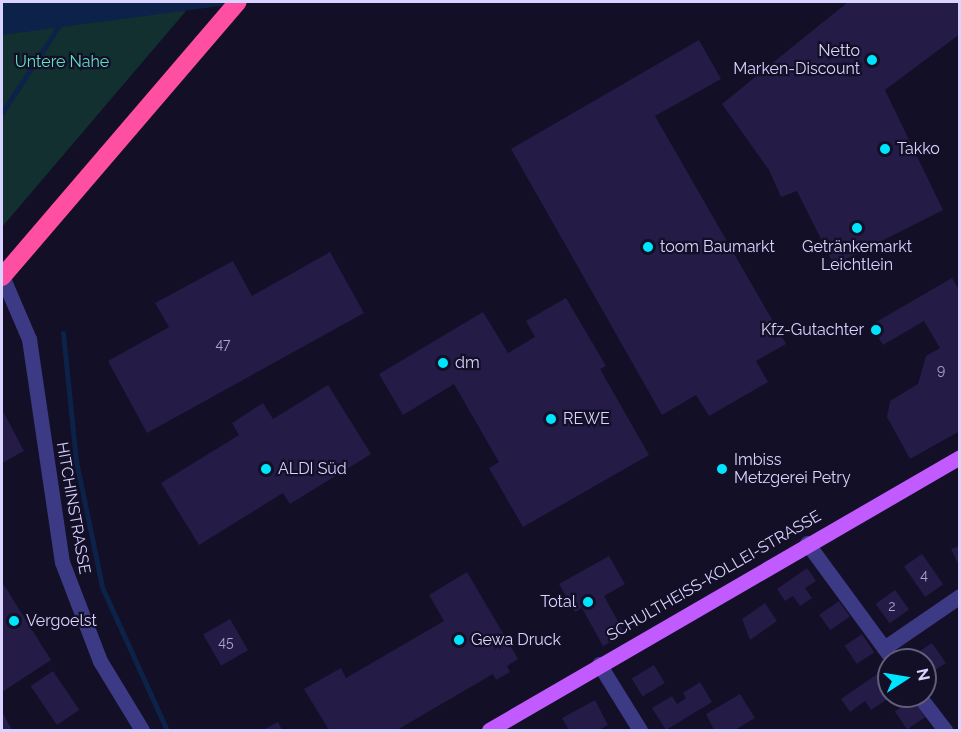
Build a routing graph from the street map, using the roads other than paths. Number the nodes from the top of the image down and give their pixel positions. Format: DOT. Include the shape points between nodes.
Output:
graph roads {
  1 [pos="238,2"];
  2 [pos="2,276"];
  3 [pos="960,457"];
  4 [pos="807,543"];
  5 [pos="960,596"];
  6 [pos="885,648"];
  7 [pos="896,648"];
  8 [pos="599,664"];
  9 [pos="929,708"];
  10 [pos="142,730"];
  11 [pos="489,730"];
  12 [pos="640,730"];
  13 [pos="945,730"];
  1 -- 2 [label="highway, bridge"];
  2 -- 10 [label="street, HITCHINSTRASSE" via="24,321 62,562 100,661"];
  3 -- 4 [label="main road, SCHULTHEISS-KOLLEI-STRASSE"];
  4 -- 6 [label="street"];
  4 -- 8 [label="main road, SCHULTHEISS-KOLLEI-STRASSE"];
  5 -- 7 [label="street"];
  8 -- 11 [label="main road, SCHULTHEISS-KOLLEI-STRASSE"];
  8 -- 12 [label="street"];
  9 -- 13 [label="street"];
}
